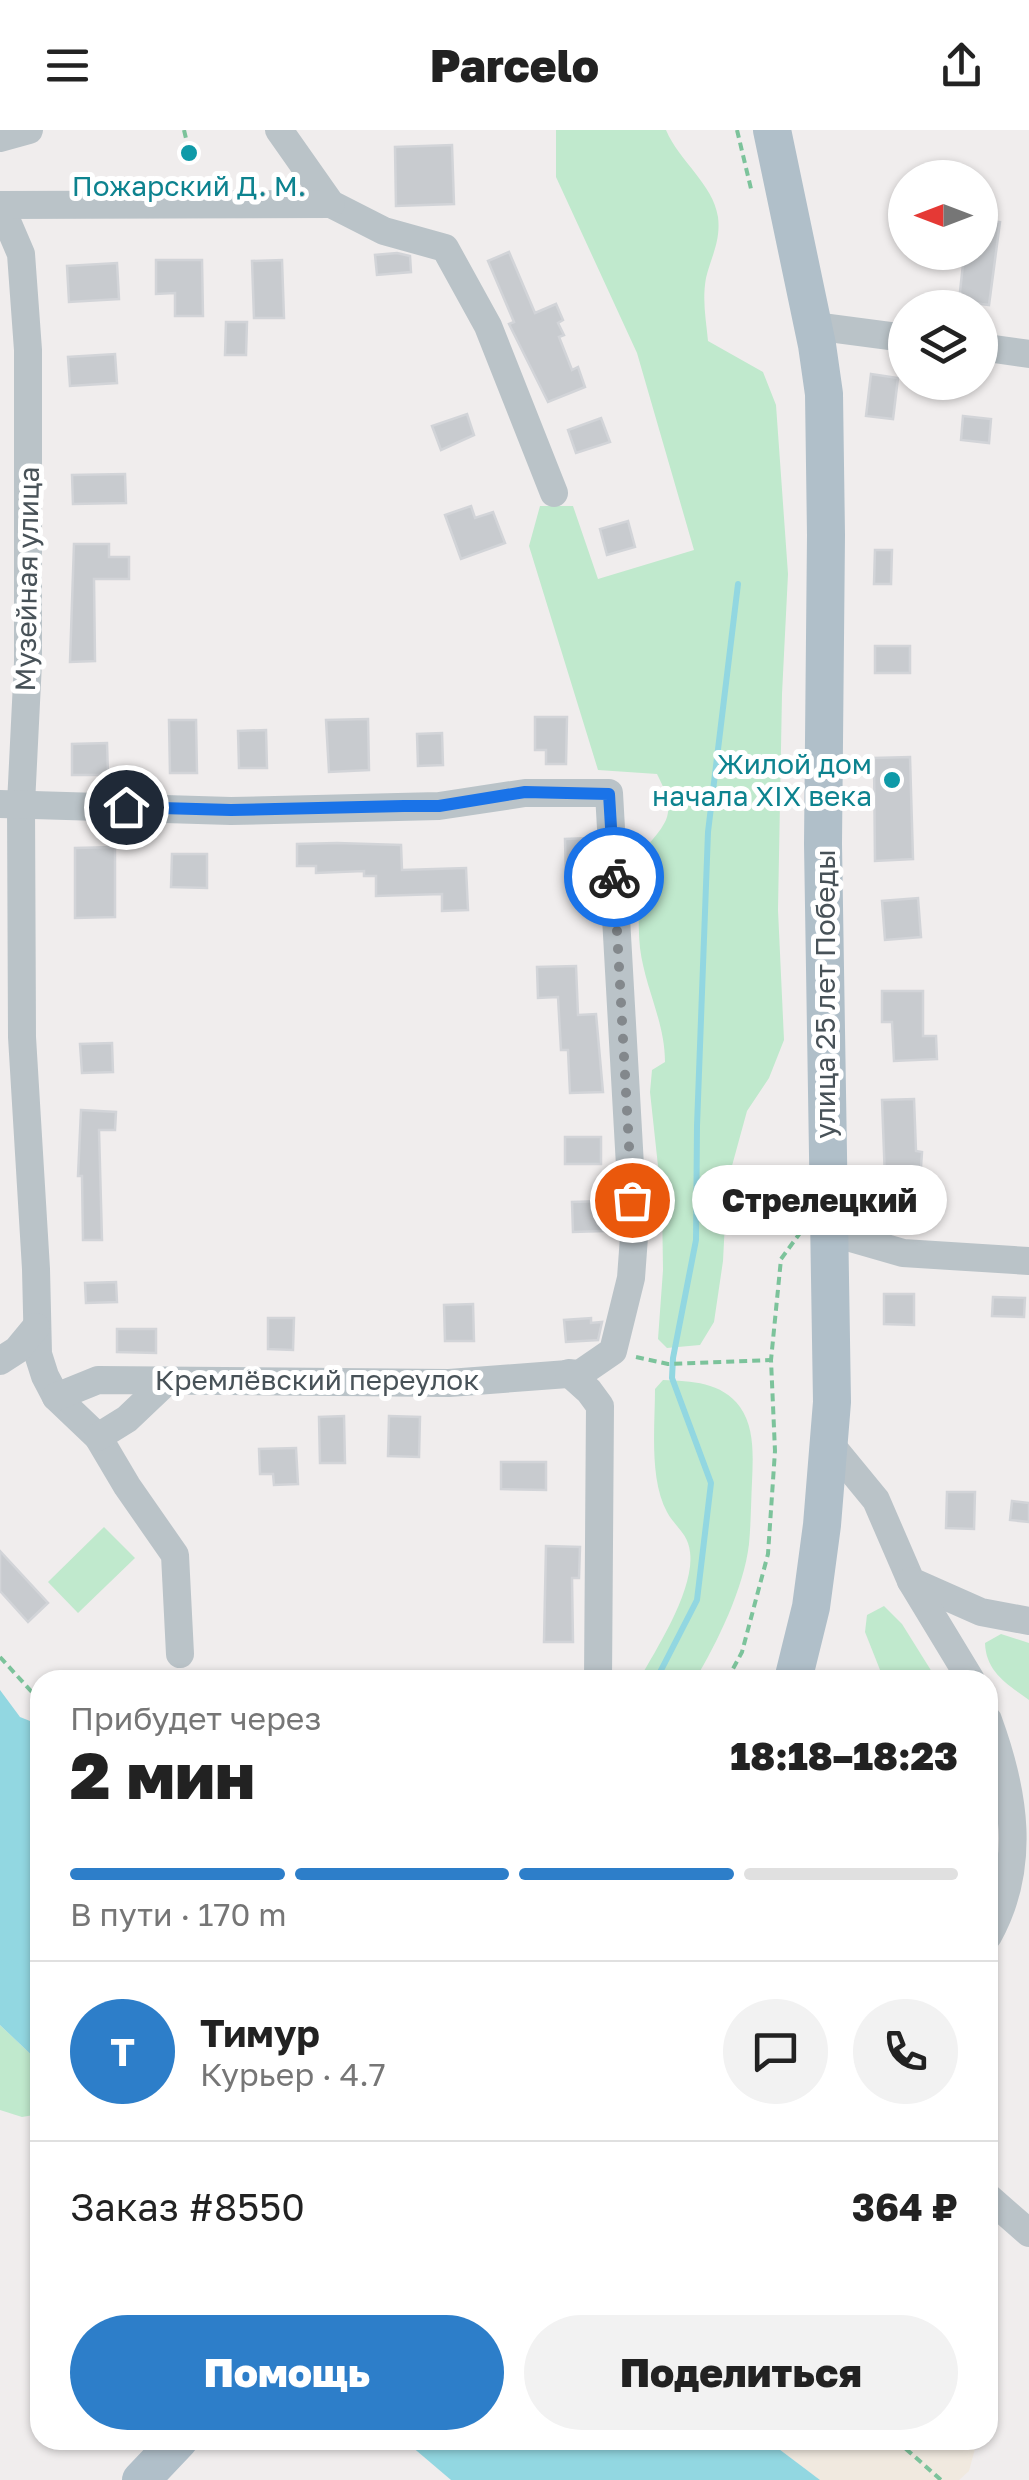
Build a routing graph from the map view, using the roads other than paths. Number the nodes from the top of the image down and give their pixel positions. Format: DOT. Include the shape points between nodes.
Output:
graph roads {
  1 [pos="29,130"];
  2 [pos="279,130"];
  3 [pos="772,130"];
  4 [pos="0,138"];
  5 [pos="330,204"];
  6 [pos="0,205"];
  7 [pos="814,326"];
  8 [pos="888,336"];
  9 [pos="998,347"];
  10 [pos="1028,347"];
  11 [pos="554,493"];
  12 [pos="10,804"];
  13 [pos="829,1223"];
  14 [pos="1029,1261"];
  15 [pos="36,1327"];
  16 [pos="0,1361"];
  17 [pos="575,1373"];
  18 [pos="166,1381"];
  19 [pos="50,1386"];
  20 [pos="98,1437"];
  21 [pos="830,1444"];
  22 [pos="910,1582"];
  23 [pos="1029,1621"];
  24 [pos="180,1654"];
  25 [pos="598,1670"];
  26 [pos="795,1670"];
  27 [pos="965,1670"];
  28 [pos="998,1752"];
  29 [pos="998,1918"];
  30 [pos="998,2206"];
  31 [pos="1029,2232"];
  32 [pos="170,2450"];
  33 [pos="141,2480"];
  1 -- 4 [label="street"];
  2 -- 5 [label="street"];
  3 -- 7 [label="main road, улица 25 лет Победы"];
  5 -- 6 [label="street"];
  5 -- 11 [label="street" via="384,231 444,248 488,326"];
  6 -- 12 [label="street, Музейная улица" via="21,254 28,350 28,662"];
  7 -- 8 [label="street"];
  7 -- 13 [label="main road, улица 25 лет Победы" via="824,394"];
  9 -- 10 [label="street"];
  12 -- 15 [label="street, Музейная улица"];
  12 -- 17 [label="street" via="250,810 439,806 525,792 609,794 634,1237 614,1351"];
  13 -- 14 [label="street" via="903,1253"];
  13 -- 21 [label="main road, улица 25 лет Победы"];
  15 -- 16 [label="street"];
  15 -- 19 [label="street, Музейная улица"];
  17 -- 18 [label="street, Кремлёвский переулок" via="449,1383"];
  17 -- 25 [label="street" via="600,1406"];
  18 -- 19 [label="street, Кремлёвский переулок"];
  18 -- 20 [label="street"];
  19 -- 20 [label="street"];
  20 -- 24 [label="street" via="175,1555"];
  21 -- 22 [label="street" via="876,1500"];
  21 -- 26 [label="main road, улица 25 лет Победы"];
  22 -- 23 [label="street" via="981,1612"];
  22 -- 27 [label="street"];
  28 -- 29 [label="street" via="1011,1794 1012,1834"];
  30 -- 31 [label="street"];
  32 -- 33 [label="main road"];
}
